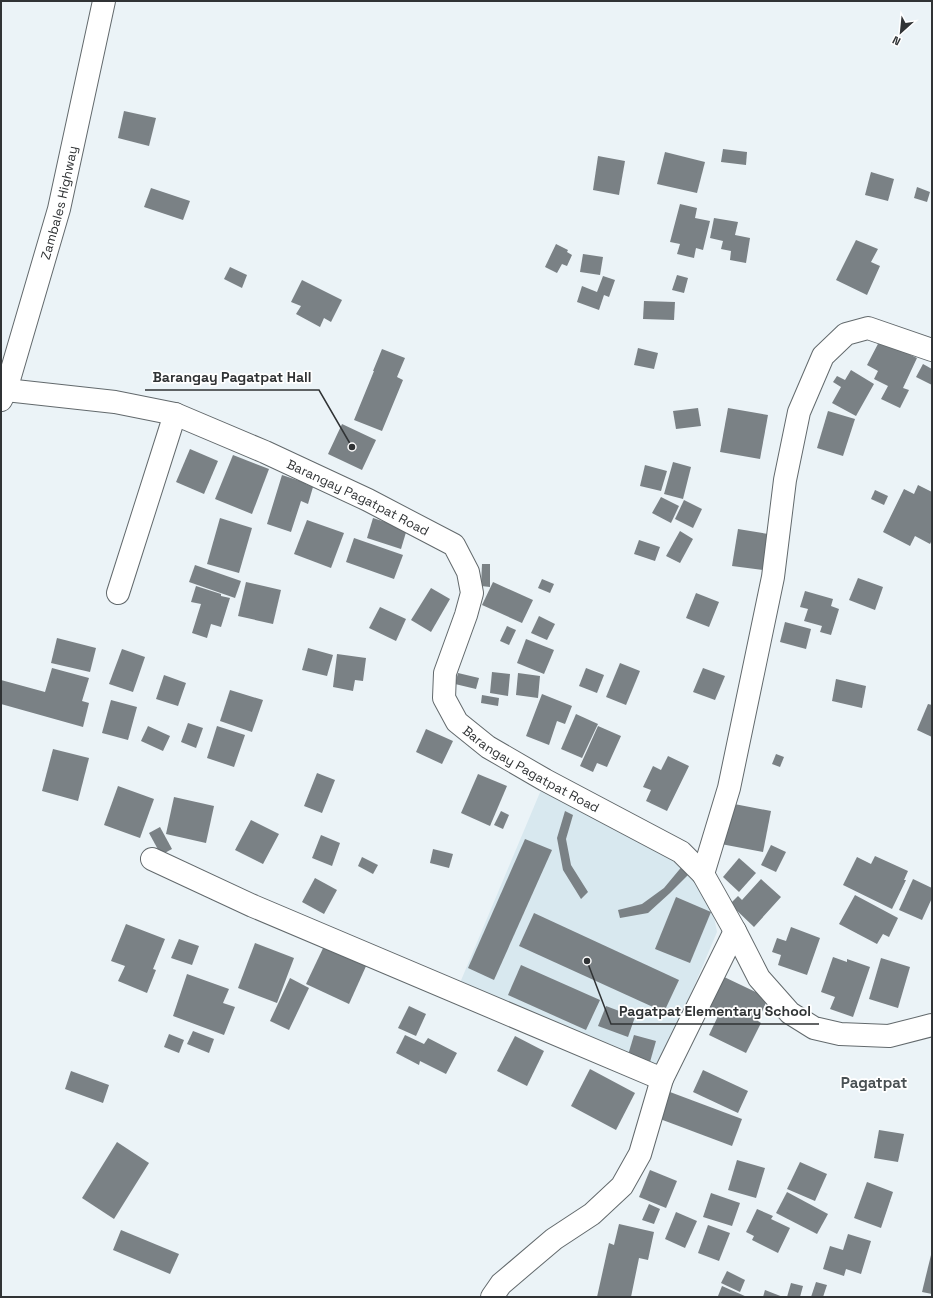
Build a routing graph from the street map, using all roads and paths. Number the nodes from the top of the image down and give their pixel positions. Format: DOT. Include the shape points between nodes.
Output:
graph roads {
  1 [pos="104,1"];
  2 [pos="932,350"];
  3 [pos="4,395"];
  4 [pos="175,414"];
  5 [pos="118,593"];
  6 [pos="152,859"];
  7 [pos="703,874"];
  8 [pos="735,931"];
  9 [pos="932,1026"];
  10 [pos="662,1079"];
  11 [pos="492,1297"];
  1 -- 3 [label="street, Zambales Highway" via="59,209"];
  2 -- 7 [label="street" via="868,328 846,334 823,356 799,412 785,480 773,577 734,767"];
  3 -- 4 [label="street, Barangay Pagatpat Road" via="115,402"];
  4 -- 5 [label="street"];
  4 -- 7 [label="street, Barangay Pagatpat Road" via="340,487 454,545 468,572 472,593 445,673 444,698 457,722 488,747 681,852"];
  6 -- 10 [label="street" via="253,906"];
  7 -- 8 [label="street, Barangay Pagatpat Road"];
  8 -- 9 [label="street, Barangay Pagatpat Road" via="759,978 790,1014 814,1028 840,1034 889,1036"];
  8 -- 10 [label="street"];
  10 -- 11 [label="street" via="640,1154 622,1186 592,1214 554,1239 501,1284"];
}
